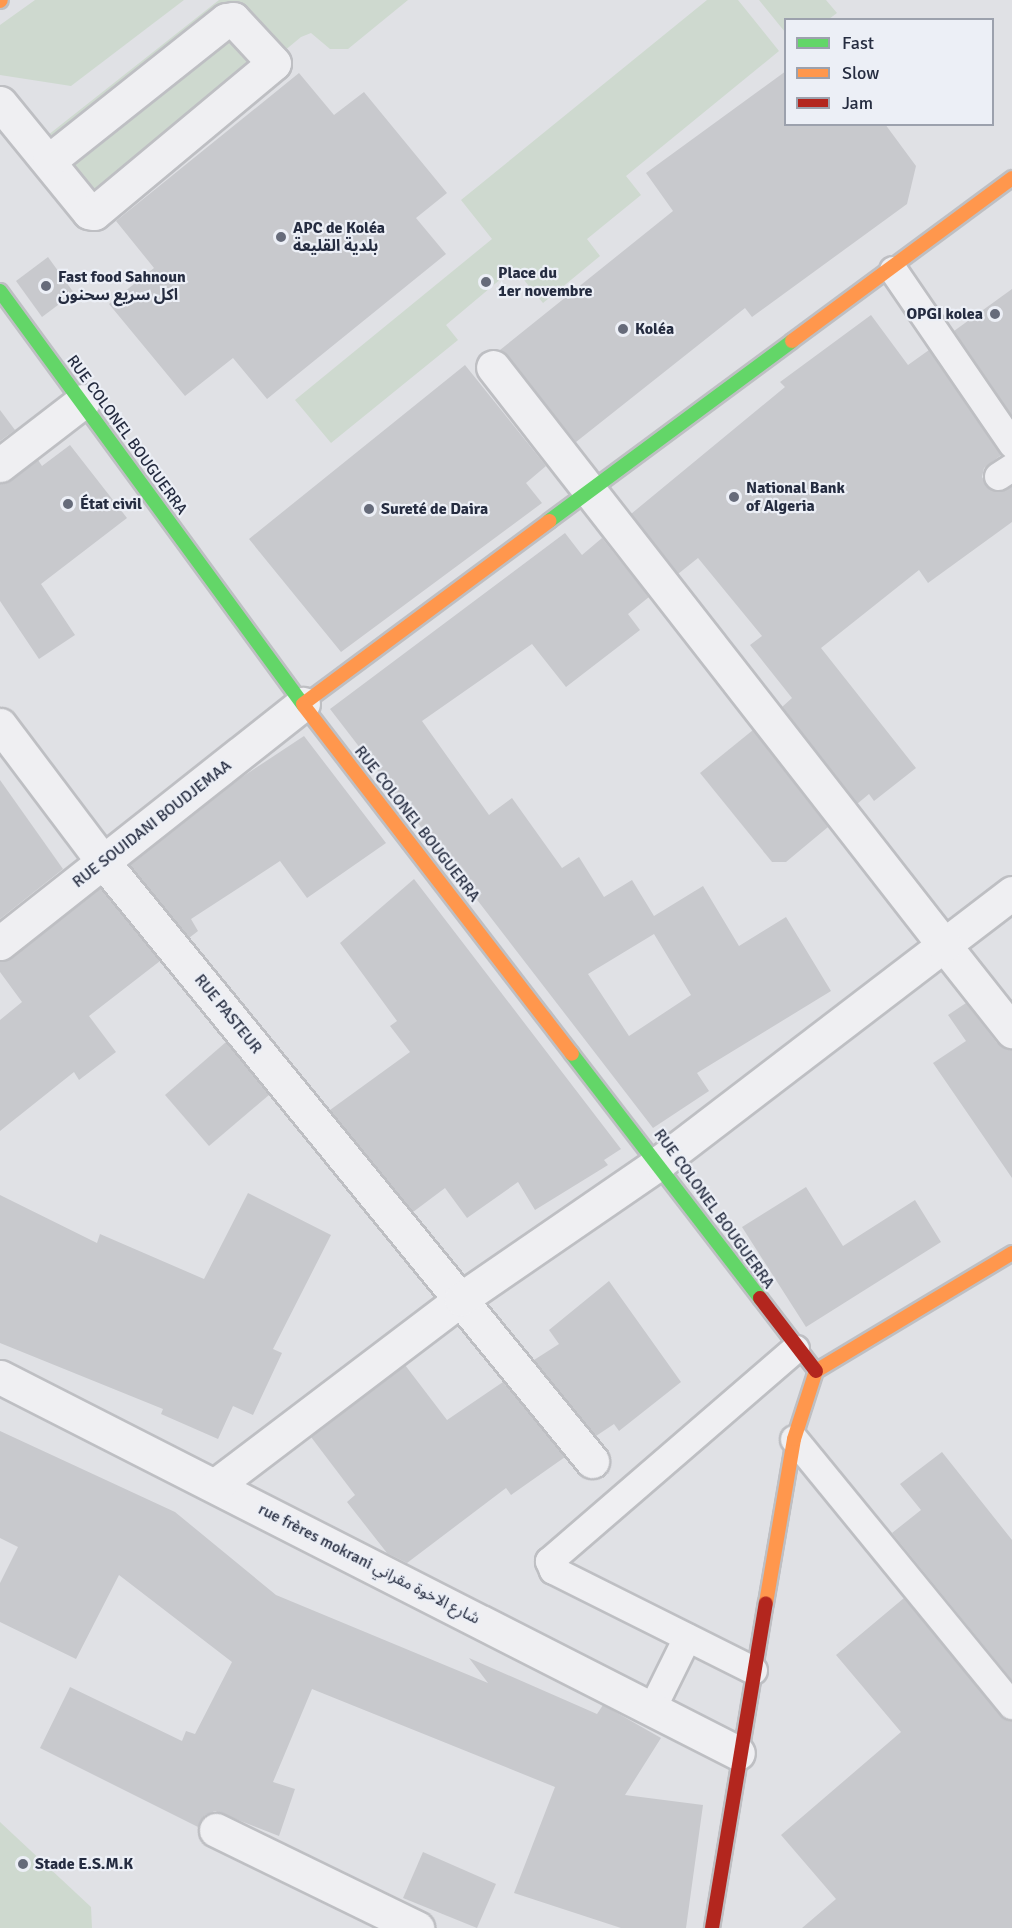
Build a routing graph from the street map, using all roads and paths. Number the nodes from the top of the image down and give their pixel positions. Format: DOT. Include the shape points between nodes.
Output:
graph roads {
  1 [pos="0,103"];
  2 [pos="50,161"];
  3 [pos="1012,178"];
  4 [pos="893,270"];
  5 [pos="0,291"];
  6 [pos="494,367"];
  7 [pos="82,401"];
  8 [pos="1012,444"];
  9 [pos="0,465"];
  10 [pos="590,488"];
  11 [pos="303,704"];
  12 [pos="0,724"];
  13 [pos="104,862"];
  14 [pos="1012,893"];
  15 [pos="0,944"];
  16 [pos="944,945"];
  17 [pos="1012,1031"];
  18 [pos="660,1162"];
  19 [pos="1012,1253"];
  20 [pos="461,1299"];
  21 [pos="795,1349"];
  22 [pos="816,1371"];
  23 [pos="0,1377"];
  24 [pos="794,1439"];
  25 [pos="592,1461"];
  26 [pos="216,1485"];
  27 [pos="687,1637"];
  28 [pos="753,1670"];
  29 [pos="1012,1705"];
  30 [pos="651,1710"];
  31 [pos="738,1753"];
  32 [pos="216,1830"];
  33 [pos="417,1928"];
  34 [pos="712,1928"];
  1 -- 2 [label="street"];
  2 -- 2 [label="street" via="94,213 274,63 233,19 226,20"];
  3 -- 4 [label="main road"];
  4 -- 8 [label="lane"];
  4 -- 10 [label="main road"];
  5 -- 7 [label="main road, RUE COLONEL BOUGUERRA"];
  6 -- 10 [label="street"];
  7 -- 9 [label="street"];
  7 -- 11 [label="main road, RUE COLONEL BOUGUERRA"];
  10 -- 11 [label="main road" via="439,607"];
  10 -- 16 [label="street"];
  11 -- 13 [label="street, RUE SOUIDANI BOUDJEMAA"];
  11 -- 18 [label="main road, RUE COLONEL BOUGUERRA"];
  12 -- 13 [label="street, RUE PASTEUR"];
  13 -- 15 [label="street, RUE SOUIDANI BOUDJEMAA"];
  13 -- 20 [label="street, RUE PASTEUR"];
  14 -- 16 [label="street"];
  16 -- 17 [label="street"];
  16 -- 18 [label="street"];
  18 -- 20 [label="street"];
  18 -- 21 [label="main road, RUE COLONEL BOUGUERRA"];
  19 -- 22 [label="main road"];
  20 -- 25 [label="street, RUE PASTEUR"];
  20 -- 26 [label="street"];
  21 -- 22 [label="main road, RUE COLONEL BOUGUERRA"];
  21 -- 27 [label="lane" via="551,1554 553,1570"];
  22 -- 24 [label="main road"];
  23 -- 26 [label="street, rue frères mokrani شارع الاخوة مقراني"];
  24 -- 28 [label="main road"];
  24 -- 29 [label="lane"];
  26 -- 30 [label="street, rue frères mokrani شارع الاخوة مقراني"];
  27 -- 28 [label="lane"];
  27 -- 30 [label="lane"];
  28 -- 31 [label="main road"];
  30 -- 31 [label="street, rue frères mokrani شارع الاخوة مقراني"];
  31 -- 34 [label="main road"];
  32 -- 33 [label="street"];
}
